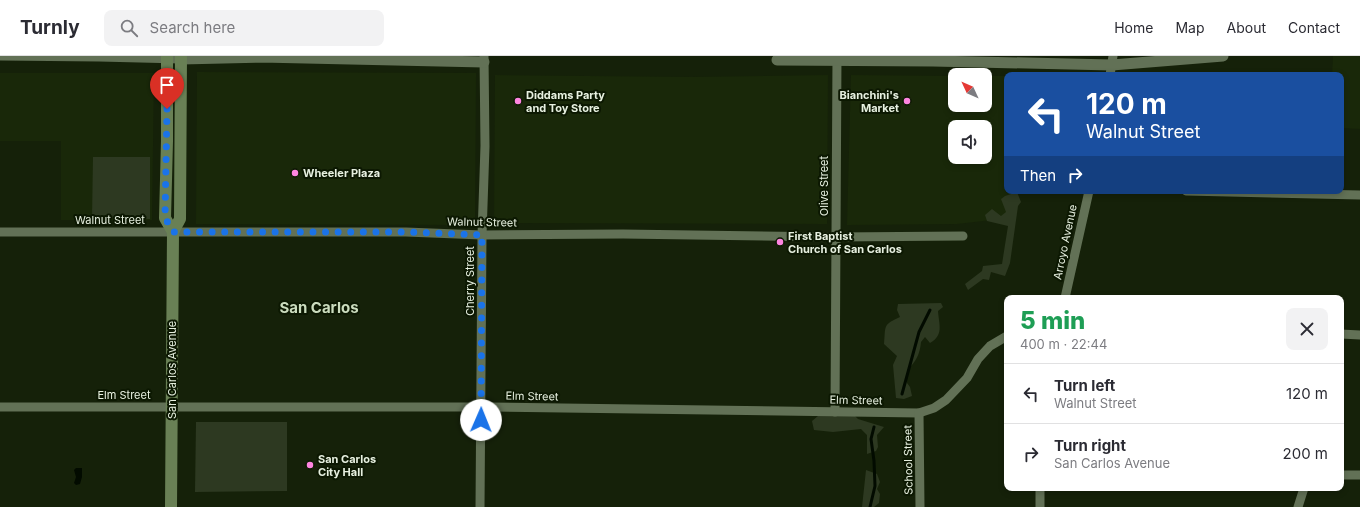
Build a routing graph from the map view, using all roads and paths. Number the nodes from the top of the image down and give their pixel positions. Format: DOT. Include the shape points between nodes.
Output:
graph roads {
  1 [pos="0,56"];
  2 [pos="1223,56"];
  3 [pos="167,57"];
  4 [pos="181,58"];
  5 [pos="484,59"];
  6 [pos="837,59"];
  7 [pos="777,60"];
  8 [pos="1112,65"];
  9 [pos="1088,194"];
  10 [pos="1316,194"];
  11 [pos="1360,195"];
  12 [pos="0,232"];
  13 [pos="174,232"];
  14 [pos="482,235"];
  15 [pos="963,236"];
  16 [pos="836,237"];
  17 [pos="1066,295"];
  18 [pos="1344,334"];
  19 [pos="1360,335"];
  20 [pos="1004,338"];
  21 [pos="0,407"];
  22 [pos="172,407"];
  23 [pos="481,407"];
  24 [pos="835,412"];
  25 [pos="919,413"];
  26 [pos="1344,475"];
  27 [pos="1360,476"];
  28 [pos="1040,491"];
  29 [pos="1303,491"];
  30 [pos="171,507"];
  31 [pos="480,507"];
  32 [pos="920,507"];
  33 [pos="1040,507"];
  34 [pos="1298,507"];
  1 -- 3 [label="street"];
  2 -- 8 [label="street"];
  3 -- 4 [label="street"];
  3 -- 13 [label="main road, San Carlos Avenue" via="165,218"];
  4 -- 5 [label="street"];
  4 -- 13 [label="main road, San Carlos Avenue" via="180,219"];
  5 -- 14 [label="street, Cherry Street"];
  6 -- 7 [label="street"];
  6 -- 8 [label="street"];
  6 -- 16 [label="street, Olive Street"];
  9 -- 17 [label="street, Arroyo Avenue"];
  10 -- 11 [label="street"];
  12 -- 13 [label="street, Walnut Street"];
  13 -- 14 [label="street, Walnut Street" via="406,232"];
  13 -- 22 [label="main road, San Carlos Avenue"];
  14 -- 16 [label="street, Walnut Street"];
  14 -- 23 [label="street, Cherry Street"];
  15 -- 16 [label="street, Walnut Street"];
  16 -- 24 [label="street, Olive Street"];
  18 -- 19 [label="street"];
  20 -- 25 [label="street, Elm Street" via="990,346 978,359 967,378 946,400 934,408"];
  21 -- 22 [label="street, Elm Street"];
  22 -- 23 [label="street, Elm Street"];
  22 -- 30 [label="main road, San Carlos Avenue"];
  23 -- 24 [label="street, Elm Street"];
  23 -- 31 [label="street, Cherry Street"];
  24 -- 25 [label="street, Elm Street"];
  25 -- 32 [label="street, School Street"];
  26 -- 27 [label="street"];
  28 -- 33 [label="street"];
  29 -- 34 [label="street"];
}
